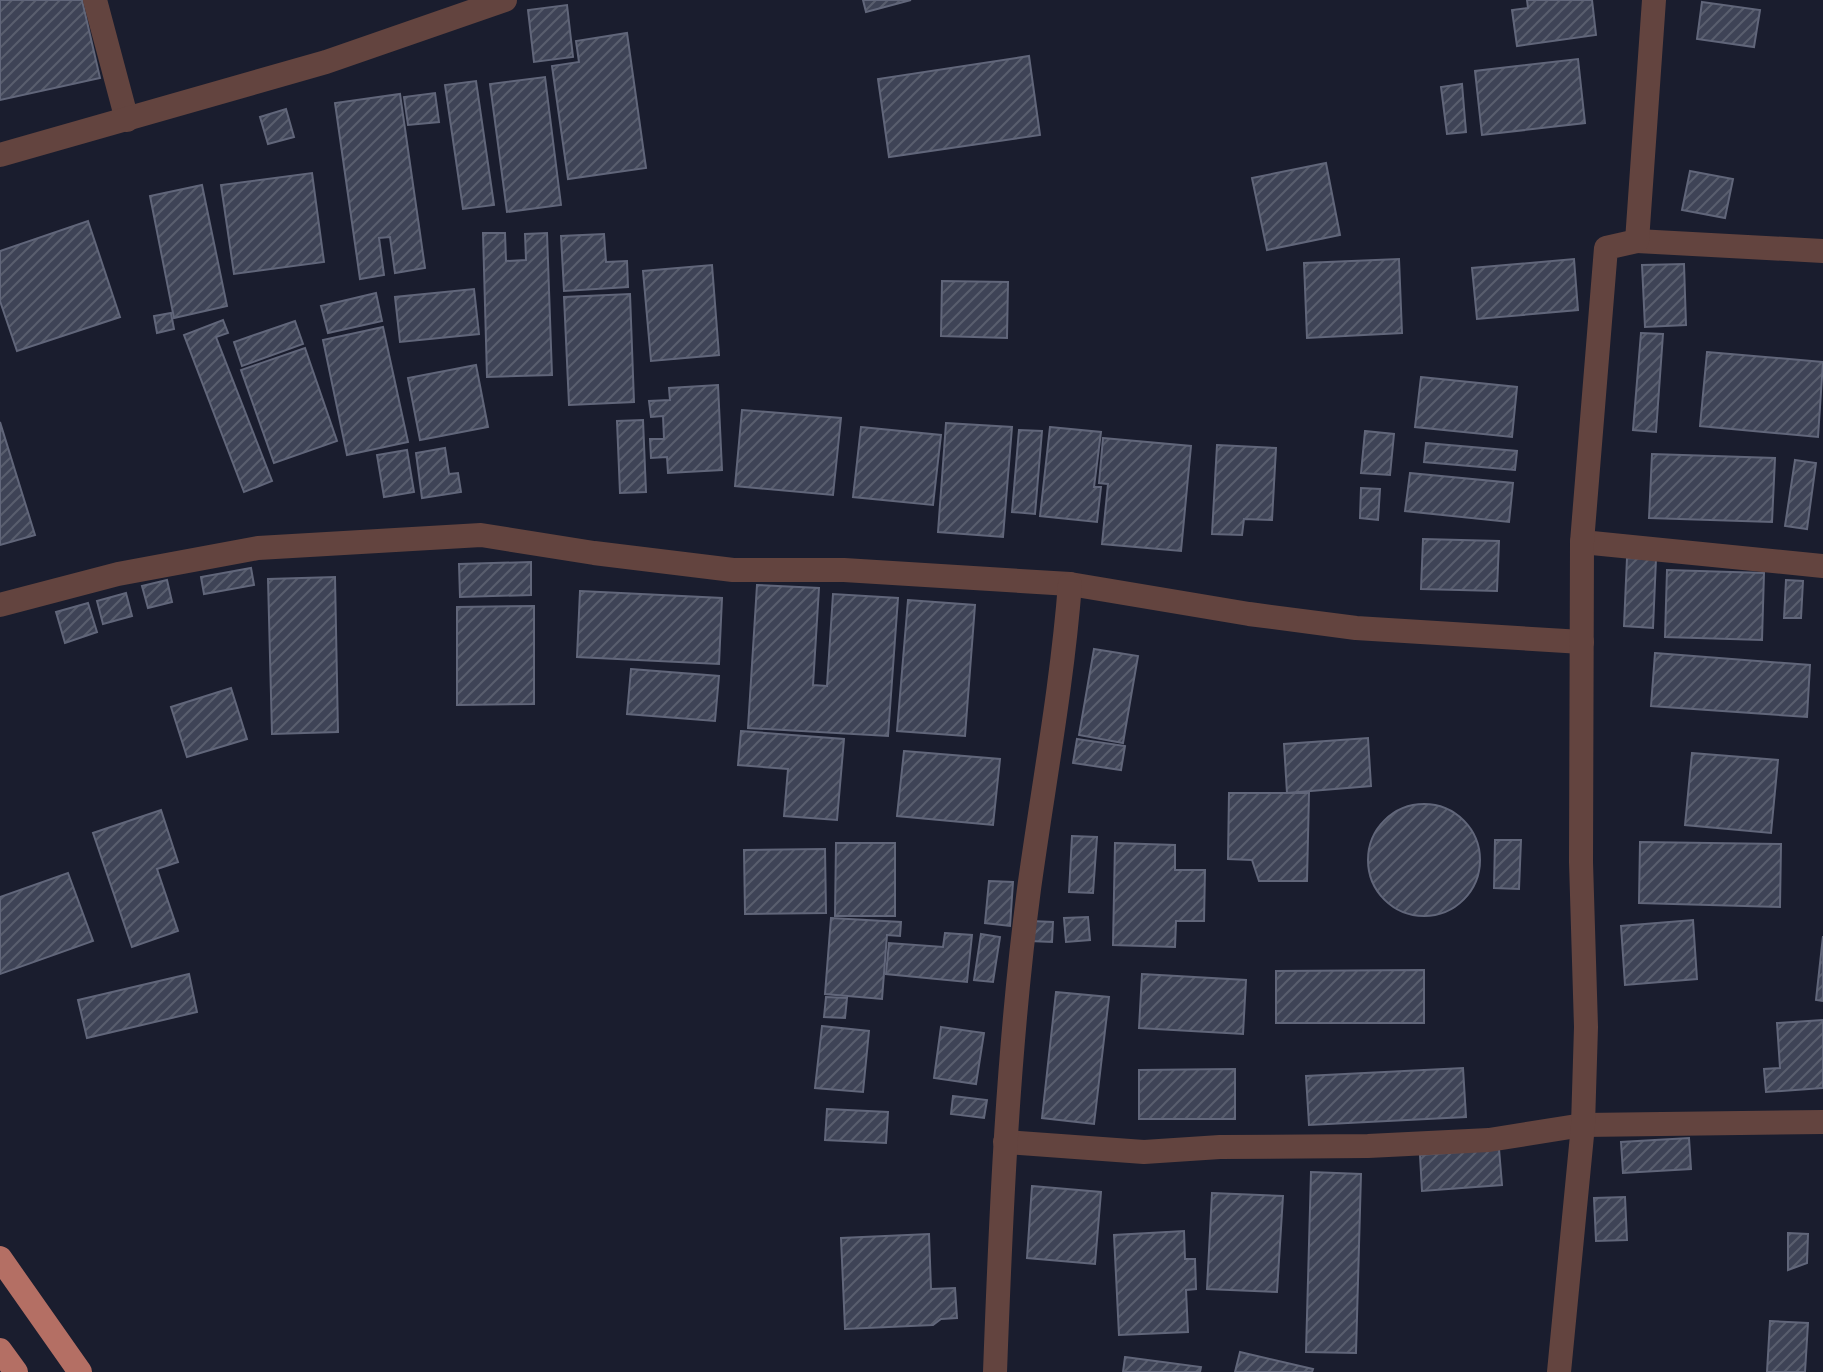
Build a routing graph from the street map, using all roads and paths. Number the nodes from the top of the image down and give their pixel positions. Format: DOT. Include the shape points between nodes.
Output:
graph roads {
  1 [pos="95,0"];
  2 [pos="505,0"];
  3 [pos="1654,0"];
  4 [pos="127,120"];
  5 [pos="0,155"];
  6 [pos="1637,241"];
  7 [pos="1823,251"];
  8 [pos="1582,542"];
  9 [pos="1823,566"];
  10 [pos="1070,584"];
  11 [pos="0,605"];
  12 [pos="1582,642"];
  13 [pos="1823,1122"];
  14 [pos="1583,1125"];
  15 [pos="1005,1142"];
  16 [pos="0,1258"];
  17 [pos="0,1350"];
  18 [pos="16,1372"];
  19 [pos="80,1372"];
  20 [pos="995,1372"];
  21 [pos="1559,1372"];
  1 -- 4 [label="street"];
  2 -- 4 [label="street" via="326,62"];
  3 -- 6 [label="street"];
  4 -- 5 [label="street"];
  6 -- 7 [label="street"];
  6 -- 8 [label="street" via="1606,248"];
  8 -- 9 [label="street"];
  8 -- 12 [label="street"];
  10 -- 11 [label="street" via="859,570 733,570 481,535 258,548 118,574"];
  10 -- 12 [label="street" via="1356,628"];
  10 -- 15 [label="street" via="1057,712 1029,890"];
  12 -- 14 [label="street"];
  13 -- 14 [label="street"];
  14 -- 15 [label="street" via="1489,1140 1368,1146 1144,1152"];
  14 -- 21 [label="street"];
  15 -- 20 [label="street"];
  16 -- 19 [label="highway"];
  17 -- 18 [label="highway"];
}
